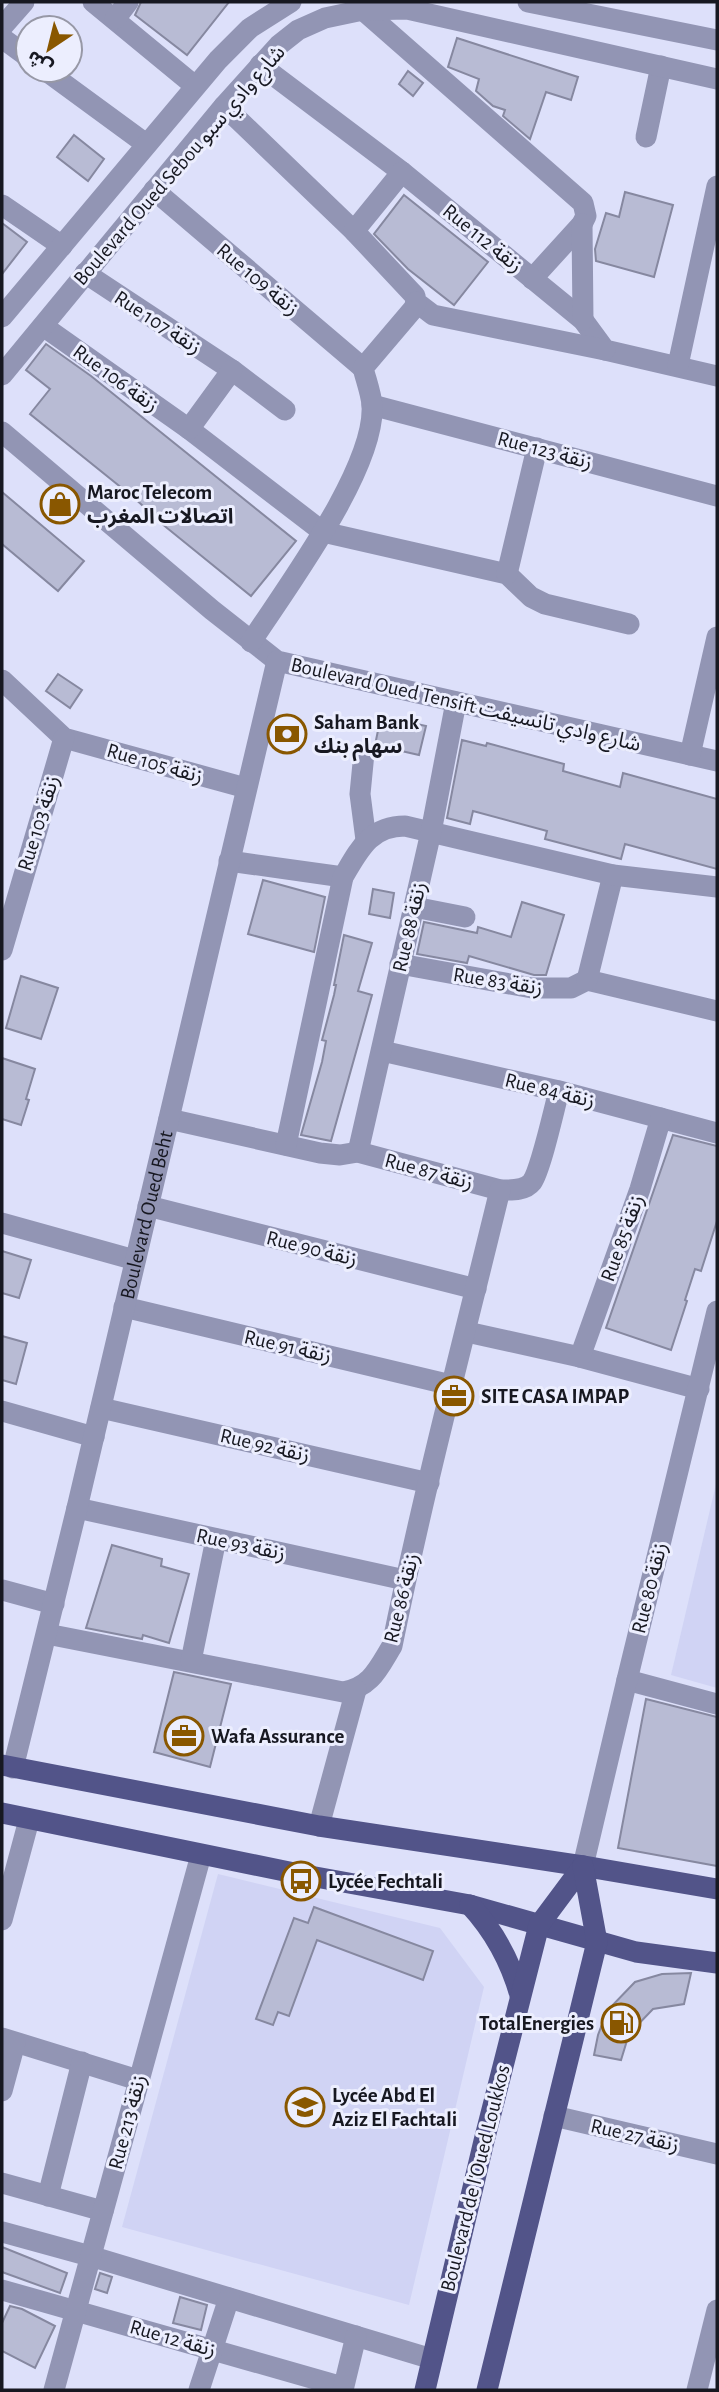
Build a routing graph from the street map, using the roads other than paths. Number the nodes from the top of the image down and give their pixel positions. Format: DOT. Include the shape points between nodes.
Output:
graph roads {
  1 [pos="24,2"];
  2 [pos="93,2"];
  3 [pos="128,2"];
  4 [pos="528,2"];
  5 [pos="278,4"];
  6 [pos="363,10"];
  7 [pos="626,11"];
  8 [pos="115,19"];
  9 [pos="2,27"];
  10 [pos="717,40"];
  11 [pos="260,65"];
  12 [pos="661,66"];
  13 [pos="717,79"];
  14 [pos="64,84"];
  15 [pos="195,86"];
  16 [pos="224,106"];
  17 [pos="646,137"];
  18 [pos="146,144"];
  19 [pos="402,172"];
  20 [pos="717,186"];
  21 [pos="154,190"];
  22 [pos="2,205"];
  23 [pos="584,220"];
  24 [pos="354,231"];
  25 [pos="62,246"];
  26 [pos="711,253"];
  27 [pos="85,274"];
  28 [pos="532,279"];
  29 [pos="416,302"];
  30 [pos="2,317"];
  31 [pos="583,320"];
  32 [pos="43,326"];
  33 [pos="605,350"];
  34 [pos="678,365"];
  35 [pos="363,368"];
  36 [pos="232,370"];
  37 [pos="2,375"];
  38 [pos="717,376"];
  39 [pos="372,404"];
  40 [pos="285,410"];
  41 [pos="189,429"];
  42 [pos="2,432"];
  43 [pos="537,448"];
  44 [pos="717,496"];
  45 [pos="323,532"];
  46 [pos="507,574"];
  47 [pos="629,624"];
  48 [pos="717,637"];
  49 [pos="251,642"];
  50 [pos="277,661"];
  51 [pos="2,680"];
  52 [pos="456,702"];
  53 [pos="64,738"];
  54 [pos="364,752"];
  55 [pos="690,755"];
  56 [pos="717,761"];
  57 [pos="246,788"];
  58 [pos="431,832"];
  59 [pos="366,840"];
  60 [pos="229,861"];
  61 [pos="613,875"];
  62 [pos="343,877"];
  63 [pos="717,887"];
  64 [pos="414,907"];
  65 [pos="465,917"];
  66 [pos="2,950"];
  67 [pos="400,964"];
  68 [pos="587,980"];
  69 [pos="717,1011"];
  70 [pos="382,1051"];
  71 [pos="559,1090"];
  72 [pos="661,1118"];
  73 [pos="169,1119"];
  74 [pos="717,1133"];
  75 [pos="286,1145"];
  76 [pos="358,1152"];
  77 [pos="500,1190"];
  78 [pos="148,1206"];
  79 [pos="2,1223"];
  80 [pos="135,1260"];
  81 [pos="476,1289"];
  82 [pos="124,1307"];
  83 [pos="717,1311"];
  84 [pos="467,1332"];
  85 [pos="580,1357"];
  86 [pos="451,1385"];
  87 [pos="699,1389"];
  88 [pos="101,1408"];
  89 [pos="2,1410"];
  90 [pos="94,1437"];
  91 [pos="429,1483"];
  92 [pos="77,1508"];
  93 [pos="216,1539"];
  94 [pos="405,1580"];
  95 [pos="2,1590"];
  96 [pos="54,1604"];
  97 [pos="47,1634"];
  98 [pos="191,1661"];
  99 [pos="627,1679"];
  100 [pos="356,1690"];
  101 [pos="717,1704"];
  102 [pos="8,1766"];
  103 [pos="2,1812"];
  104 [pos="29,1820"];
  105 [pos="319,1826"];
  106 [pos="201,1855"];
  107 [pos="583,1866"];
  108 [pos="717,1889"];
  109 [pos="470,1905"];
  110 [pos="2,1920"];
  111 [pos="539,1925"];
  112 [pos="597,1942"];
  113 [pos="717,1963"];
  114 [pos="520,1995"];
  115 [pos="9,2040"];
  116 [pos="82,2062"];
  117 [pos="138,2080"];
  118 [pos="2,2091"];
  119 [pos="554,2116"];
  120 [pos="717,2154"];
  121 [pos="2,2183"];
  122 [pos="48,2196"];
  123 [pos="103,2211"];
  124 [pos="2,2232"];
  125 [pos="90,2256"];
  126 [pos="2,2290"];
  127 [pos="229,2298"];
  128 [pos="717,2309"];
  129 [pos="76,2310"];
  130 [pos="356,2336"];
  131 [pos="211,2349"];
  132 [pos="432,2359"];
  133 [pos="343,2389"];
  134 [pos="54,2390"];
  135 [pos="199,2390"];
  136 [pos="425,2390"];
  137 [pos="487,2390"];
  138 [pos="697,2390"];
  1 -- 9 [label="street"];
  2 -- 8 [label="street"];
  3 -- 8 [label="street"];
  4 -- 7 [label="street"];
  5 -- 15 [label="street, Boulevard Oued Sebou شارع وادي سبو"];
  6 -- 11 [label="street, Boulevard Oued Sebou شارع وادي سبو" via="298,30"];
  6 -- 12 [label="street, Boulevard Oued Sebou شارع وادي سبو" via="407,9"];
  6 -- 23 [label="street" via="583,203"];
  7 -- 10 [label="street"];
  8 -- 15 [label="street"];
  11 -- 16 [label="street, Boulevard Oued Sebou شارع وادي سبو"];
  11 -- 19 [label="street, Rue 112 زنقة"];
  12 -- 13 [label="street, Boulevard Oued Sebou شارع وادي سبو"];
  12 -- 17 [label="street"];
  14 -- 18 [label="street"];
  15 -- 18 [label="street, Boulevard Oued Sebou شارع وادي سبو"];
  16 -- 21 [label="street, Boulevard Oued Sebou شارع وادي سبو"];
  16 -- 24 [label="street"];
  18 -- 25 [label="street, Boulevard Oued Sebou شارع وادي سبو"];
  19 -- 24 [label="street"];
  19 -- 28 [label="street, Rue 112 زنقة"];
  20 -- 26 [label="street"];
  21 -- 27 [label="street, Boulevard Oued Sebou شارع وادي سبو"];
  21 -- 35 [label="street, Rue 109 زنقة"];
  22 -- 25 [label="street"];
  23 -- 28 [label="street"];
  23 -- 31 [label="street"];
  24 -- 29 [label="street"];
  25 -- 30 [label="street, Boulevard Oued Sebou شارع وادي سبو"];
  26 -- 34 [label="street"];
  27 -- 32 [label="street, Boulevard Oued Sebou شارع وادي سبو"];
  27 -- 36 [label="street, Rue 107 زنقة"];
  28 -- 31 [label="street, Rue 112 زنقة"];
  29 -- 33 [label="street" via="442,318"];
  29 -- 35 [label="street"];
  31 -- 33 [label="street, Rue 112 زنقة"];
  32 -- 37 [label="street, Boulevard Oued Sebou شارع وادي سبو"];
  32 -- 41 [label="street, Rue 106 زنقة"];
  33 -- 34 [label="street"];
  34 -- 38 [label="street"];
  35 -- 39 [label="street"];
  36 -- 40 [label="street, Rue 107 زنقة"];
  36 -- 41 [label="street"];
  39 -- 43 [label="street, Rue 123 زنقة"];
  39 -- 45 [label="street" via="362,453"];
  41 -- 45 [label="street, Rue 106 زنقة"];
  42 -- 49 [label="street, Boulevard Oued Tensift شارع وادي تانسيفت"];
  43 -- 44 [label="street, Rue 123 زنقة"];
  43 -- 46 [label="street"];
  45 -- 46 [label="street"];
  45 -- 49 [label="street"];
  46 -- 47 [label="street" via="545,604"];
  48 -- 55 [label="street"];
  49 -- 50 [label="street, Boulevard Oued Tensift شارع وادي تانسيفت"];
  50 -- 52 [label="street, Boulevard Oued Tensift شارع وادي تانسيفت"];
  50 -- 57 [label="street, Boulevard Oued Beht"];
  51 -- 53 [label="street"];
  52 -- 55 [label="street, Boulevard Oued Tensift شارع وادي تانسيفت"];
  52 -- 58 [label="street, Rue 88 زنقة"];
  53 -- 57 [label="street, Rue 105 زنقة"];
  53 -- 66 [label="street, Rue 103 زنقة"];
  54 -- 59 [label="street" via="360,794"];
  55 -- 56 [label="street, Boulevard Oued Tensift شارع وادي تانسيفت"];
  57 -- 60 [label="street, Boulevard Oued Beht"];
  58 -- 59 [label="street" via="395,826"];
  58 -- 61 [label="street"];
  58 -- 64 [label="street, Rue 88 زنقة"];
  59 -- 62 [label="street"];
  60 -- 62 [label="street"];
  60 -- 73 [label="street, Boulevard Oued Beht"];
  61 -- 63 [label="street"];
  61 -- 68 [label="street"];
  62 -- 75 [label="street"];
  64 -- 65 [label="street"];
  64 -- 67 [label="street, Rue 88 زنقة"];
  67 -- 68 [label="street, Rue 83 زنقة" via="532,988 571,988"];
  67 -- 70 [label="street, Rue 88 زنقة"];
  68 -- 69 [label="street, Rue 83 زنقة"];
  70 -- 71 [label="street, Rue 84 زنقة"];
  70 -- 76 [label="street, Rue 88 زنقة"];
  71 -- 72 [label="street, Rue 84 زنقة"];
  71 -- 77 [label="street" via="531,1183"];
  72 -- 74 [label="street, Rue 84 زنقة"];
  72 -- 85 [label="street, Rue 85 زنقة"];
  73 -- 75 [label="street, Rue 87 زنقة"];
  73 -- 78 [label="street, Boulevard Oued Beht"];
  75 -- 76 [label="street, Rue 87 زنقة" via="340,1155"];
  76 -- 77 [label="street, Rue 87 زنقة"];
  77 -- 81 [label="street, Rue 86 زنقة"];
  78 -- 80 [label="street, Boulevard Oued Beht"];
  78 -- 81 [label="street, Rue 90 زنقة"];
  79 -- 80 [label="street"];
  80 -- 82 [label="street, Boulevard Oued Beht"];
  81 -- 84 [label="street, Rue 86 زنقة"];
  82 -- 86 [label="street, Rue 91 زنقة"];
  82 -- 88 [label="street, Boulevard Oued Beht"];
  83 -- 87 [label="street, Rue 80 زنقة"];
  84 -- 85 [label="street"];
  84 -- 86 [label="street, Rue 86 زنقة"];
  85 -- 87 [label="street"];
  86 -- 91 [label="street, Rue 86 زنقة"];
  87 -- 99 [label="street, Rue 80 زنقة"];
  88 -- 90 [label="street, Boulevard Oued Beht"];
  88 -- 91 [label="street, Rue 92 زنقة"];
  89 -- 90 [label="street"];
  90 -- 92 [label="street, Boulevard Oued Beht"];
  91 -- 94 [label="street, Rue 86 زنقة"];
  92 -- 93 [label="street, Rue 93 زنقة"];
  92 -- 96 [label="street, Boulevard Oued Beht"];
  93 -- 94 [label="street, Rue 93 زنقة"];
  93 -- 98 [label="street"];
  94 -- 100 [label="street, Rue 86 زنقة" via="392,1646 376,1672"];
  95 -- 96 [label="street"];
  96 -- 97 [label="street, Boulevard Oued Beht"];
  97 -- 98 [label="street"];
  97 -- 102 [label="street, Boulevard Oued Beht"];
  98 -- 100 [label="street" via="343,1692"];
  99 -- 101 [label="street"];
  99 -- 107 [label="street, Rue 80 زنقة"];
  100 -- 105 [label="street"];
  102 -- 105 [label="main road"];
  103 -- 104 [label="main road"];
  104 -- 106 [label="main road"];
  104 -- 110 [label="street"];
  105 -- 107 [label="main road"];
  106 -- 109 [label="main road"];
  106 -- 117 [label="street, Rue 213 زنقة"];
  107 -- 108 [label="main road"];
  107 -- 111 [label="main road"];
  107 -- 112 [label="main road"];
  109 -- 111 [label="main road"];
  109 -- 114 [label="main road" via="500,1943"];
  111 -- 112 [label="main road"];
  111 -- 114 [label="main road, Boulevard de l'Oued Loukkos"];
  112 -- 113 [label="main road"];
  112 -- 119 [label="main road"];
  114 -- 132 [label="main road, Boulevard de l'Oued Loukkos"];
  115 -- 116 [label="street"];
  115 -- 118 [label="street"];
  116 -- 117 [label="street"];
  116 -- 122 [label="street"];
  117 -- 123 [label="street, Rue 213 زنقة"];
  119 -- 120 [label="street, Rue 27 زنقة"];
  119 -- 137 [label="main road"];
  121 -- 122 [label="street"];
  122 -- 123 [label="street"];
  123 -- 125 [label="street, Rue 213 زنقة"];
  124 -- 125 [label="street"];
  125 -- 127 [label="street"];
  125 -- 129 [label="street, Rue 213 زنقة"];
  126 -- 129 [label="street, Rue 12 زنقة"];
  127 -- 130 [label="street"];
  127 -- 131 [label="street"];
  128 -- 138 [label="street"];
  129 -- 131 [label="street, Rue 12 زنقة"];
  129 -- 134 [label="street, Rue 213 زنقة"];
  130 -- 132 [label="street"];
  130 -- 133 [label="street"];
  131 -- 133 [label="street, Rue 12 زنقة"];
  131 -- 135 [label="street"];
  132 -- 136 [label="main road, Boulevard de l'Oued Loukkos"];
}
